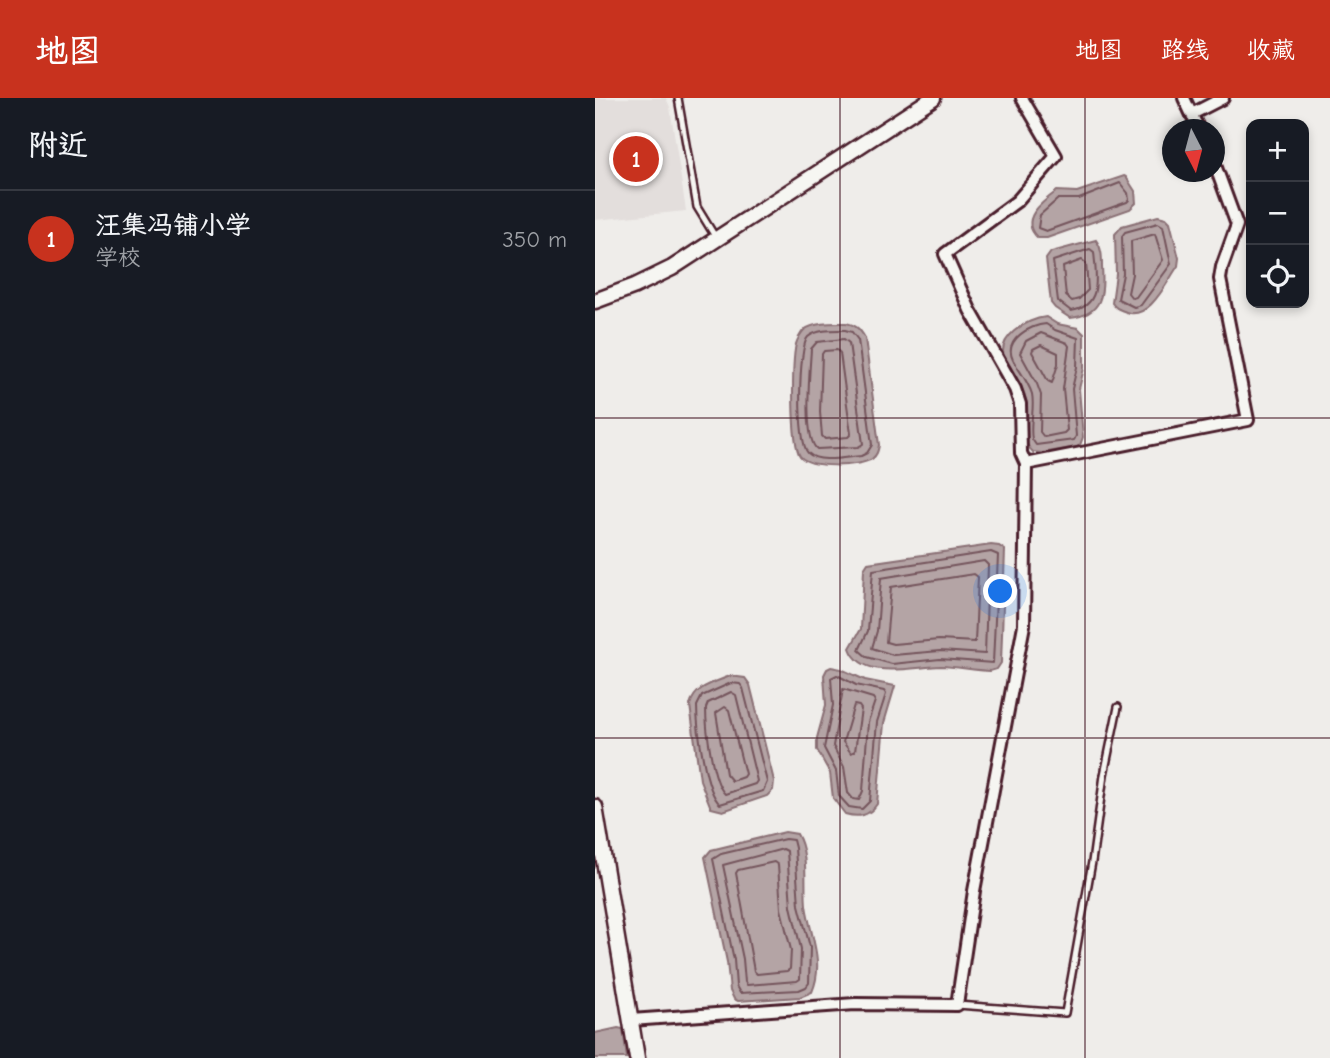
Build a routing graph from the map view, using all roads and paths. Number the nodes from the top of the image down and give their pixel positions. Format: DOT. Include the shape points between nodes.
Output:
graph roads {
  1 [pos="678,98"];
  2 [pos="933,98"];
  3 [pos="1022,98"];
  4 [pos="1184,98"];
  5 [pos="1223,98"];
  6 [pos="1192,114"];
  7 [pos="1194,119"];
  8 [pos="1221,182"];
  9 [pos="717,239"];
  10 [pos="595,301"];
  11 [pos="1026,464"];
  12 [pos="1118,707"];
  13 [pos="595,807"];
  14 [pos="957,1005"];
  15 [pos="631,1020"];
  16 [pos="637,1058"];
  1 -- 9 [label="lane" via="697,207"];
  2 -- 9 [label="street"];
  3 -- 11 [label="street" via="1056,156 1017,201 945,254 970,310 1015,388"];
  4 -- 6 [label="street"];
  5 -- 6 [label="street"];
  6 -- 7 [label="street"];
  8 -- 11 [label="street" via="1237,225 1220,279 1248,419"];
  9 -- 10 [label="street" via="672,268"];
  11 -- 14 [label="street" via="1024,625"];
  12 -- 14 [label="lane" via="1065,1013"];
  13 -- 15 [label="street"];
  14 -- 15 [label="street" via="855,1004"];
  15 -- 16 [label="street"];
}
